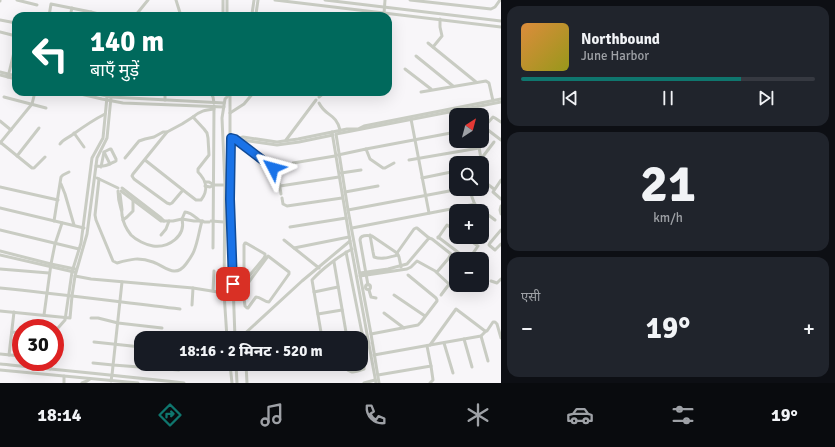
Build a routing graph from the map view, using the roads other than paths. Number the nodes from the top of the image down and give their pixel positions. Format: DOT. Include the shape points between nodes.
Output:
graph roads {
  1 [pos="17,0"];
  2 [pos="148,0"];
  3 [pos="178,0"];
  4 [pos="223,0"];
  5 [pos="226,0"];
  6 [pos="254,0"];
  7 [pos="258,0"];
  8 [pos="275,0"];
  9 [pos="325,0"];
  10 [pos="385,0"];
  11 [pos="410,0"];
  12 [pos="430,0"];
  13 [pos="26,1"];
  14 [pos="499,1"];
  15 [pos="52,2"];
  16 [pos="434,3"];
  17 [pos="37,5"];
  18 [pos="384,7"];
  19 [pos="501,7"];
  20 [pos="72,8"];
  21 [pos="50,12"];
  22 [pos="71,12"];
  23 [pos="85,12"];
  24 [pos="138,12"];
  25 [pos="180,12"];
  26 [pos="223,12"];
  27 [pos="227,12"];
  28 [pos="251,12"];
  29 [pos="257,12"];
  30 [pos="369,12"];
  31 [pos="384,12"];
  32 [pos="392,15"];
  33 [pos="440,19"];
  34 [pos="0,20"];
  35 [pos="501,21"];
  36 [pos="12,22"];
  37 [pos="501,27"];
  38 [pos="0,32"];
  39 [pos="12,35"];
  40 [pos="428,43"];
  41 [pos="433,47"];
  42 [pos="416,56"];
  43 [pos="12,60"];
  44 [pos="405,69"];
  45 [pos="0,72"];
  46 [pos="0,75"];
  47 [pos="8,76"];
  48 [pos="12,76"];
  49 [pos="12,78"];
  50 [pos="476,82"];
  51 [pos="453,86"];
  52 [pos="431,89"];
  53 [pos="420,92"];
  54 [pos="34,96"];
  55 [pos="93,96"];
  56 [pos="100,96"];
  57 [pos="165,96"];
  58 [pos="212,96"];
  59 [pos="228,96"];
  60 [pos="231,96"];
  61 [pos="251,96"];
  62 [pos="322,96"];
  63 [pos="4,97"];
  64 [pos="109,99"];
  65 [pos="501,99"];
  66 [pos="165,100"];
  67 [pos="318,100"];
  68 [pos="493,102"];
  69 [pos="501,102"];
  70 [pos="32,104"];
  71 [pos="224,105"];
  72 [pos="214,106"];
  73 [pos="46,108"];
  74 [pos="230,113"];
  75 [pos="105,114"];
  76 [pos="193,117"];
  77 [pos="411,118"];
  78 [pos="0,121"];
  79 [pos="501,122"];
  80 [pos="39,128"];
  81 [pos="359,129"];
  82 [pos="11,130"];
  83 [pos="340,130"];
  84 [pos="167,132"];
  85 [pos="74,133"];
  86 [pos="334,133"];
  87 [pos="449,133"];
  88 [pos="240,138"];
  89 [pos="233,139"];
  90 [pos="104,140"];
  91 [pos="286,140"];
  92 [pos="415,140"];
  93 [pos="501,140"];
  94 [pos="494,142"];
  95 [pos="0,143"];
  96 [pos="60,144"];
  97 [pos="84,147"];
  98 [pos="479,148"];
  99 [pos="366,149"];
  100 [pos="104,152"];
  101 [pos="337,155"];
  102 [pos="17,156"];
  103 [pos="481,156"];
  104 [pos="483,156"];
  105 [pos="45,157"];
  106 [pos="125,158"];
  107 [pos="418,159"];
  108 [pos="145,160"];
  109 [pos="409,160"];
  110 [pos="394,163"];
  111 [pos="110,164"];
  112 [pos="293,164"];
  113 [pos="96,166"];
  114 [pos="101,167"];
  115 [pos="361,170"];
  116 [pos="69,172"];
  117 [pos="449,172"];
  118 [pos="341,173"];
  119 [pos="339,177"];
  120 [pos="422,178"];
  121 [pos="501,180"];
  122 [pos="61,182"];
  123 [pos="205,182"];
  124 [pos="214,185"];
  125 [pos="225,185"];
  126 [pos="489,185"];
  127 [pos="205,186"];
  128 [pos="280,186"];
  129 [pos="342,186"];
  130 [pos="378,186"];
  131 [pos="0,187"];
  132 [pos="494,189"];
  133 [pos="120,190"];
  134 [pos="183,190"];
  135 [pos="449,191"];
  136 [pos="345,192"];
  137 [pos="426,195"];
  138 [pos="471,196"];
  139 [pos="342,198"];
  140 [pos="501,199"];
  141 [pos="58,200"];
  142 [pos="133,200"];
  143 [pos="474,204"];
  144 [pos="501,206"];
  145 [pos="0,208"];
  146 [pos="449,209"];
  147 [pos="348,210"];
  148 [pos="429,213"];
  149 [pos="501,214"];
  150 [pos="489,215"];
  151 [pos="346,218"];
  152 [pos="182,219"];
  153 [pos="123,220"];
  154 [pos="495,220"];
  155 [pos="54,221"];
  156 [pos="169,221"];
  157 [pos="202,221"];
  158 [pos="212,221"];
  159 [pos="165,222"];
  160 [pos="224,222"];
  161 [pos="62,223"];
  162 [pos="74,226"];
  163 [pos="449,226"];
  164 [pos="290,227"];
  165 [pos="83,228"];
  166 [pos="87,228"];
  167 [pos="352,228"];
  168 [pos="0,230"];
  169 [pos="501,230"];
  170 [pos="160,235"];
  171 [pos="370,235"];
  172 [pos="349,237"];
  173 [pos="438,237"];
  174 [pos="429,238"];
  175 [pos="284,240"];
  176 [pos="360,240"];
  177 [pos="352,241"];
  178 [pos="435,241"];
  179 [pos="55,244"];
  180 [pos="475,244"];
  181 [pos="501,244"];
  182 [pos="213,248"];
  183 [pos="294,248"];
  184 [pos="79,249"];
  185 [pos="352,249"];
  186 [pos="0,251"];
  187 [pos="346,252"];
  188 [pos="458,252"];
  189 [pos="473,252"];
  190 [pos="397,254"];
  191 [pos="0,256"];
  192 [pos="413,257"];
  193 [pos="416,261"];
  194 [pos="334,262"];
  195 [pos="356,262"];
  196 [pos="50,266"];
  197 [pos="319,268"];
  198 [pos="401,268"];
  199 [pos="0,269"];
  200 [pos="75,272"];
  201 [pos="214,272"];
  202 [pos="436,272"];
  203 [pos="49,273"];
  204 [pos="360,274"];
  205 [pos="366,274"];
  206 [pos="408,275"];
  207 [pos="233,278"];
  208 [pos="501,279"];
  209 [pos="491,281"];
  210 [pos="122,282"];
  211 [pos="244,282"];
  212 [pos="449,284"];
  213 [pos="0,288"];
  214 [pos="193,288"];
  215 [pos="338,288"];
  216 [pos="243,290"];
  217 [pos="213,291"];
  218 [pos="234,292"];
  219 [pos="314,292"];
  220 [pos="47,293"];
  221 [pos="224,293"];
  222 [pos="394,295"];
  223 [pos="441,295"];
  224 [pos="70,296"];
  225 [pos="376,298"];
  226 [pos="120,302"];
  227 [pos="192,305"];
  228 [pos="180,309"];
  229 [pos="342,310"];
  230 [pos="0,311"];
  231 [pos="14,312"];
  232 [pos="384,313"];
  233 [pos="318,314"];
  234 [pos="44,316"];
  235 [pos="425,316"];
  236 [pos="65,318"];
  237 [pos="91,318"];
  238 [pos="13,319"];
  239 [pos="64,321"];
  240 [pos="367,322"];
  241 [pos="118,323"];
  242 [pos="162,328"];
  243 [pos="404,328"];
  244 [pos="227,331"];
  245 [pos="235,331"];
  246 [pos="246,331"];
  247 [pos="321,331"];
  248 [pos="346,331"];
  249 [pos="362,331"];
  250 [pos="367,331"];
  251 [pos="486,331"];
  252 [pos="12,332"];
  253 [pos="371,334"];
  254 [pos="481,336"];
  255 [pos="368,337"];
  256 [pos="501,338"];
  257 [pos="464,339"];
  258 [pos="94,342"];
  259 [pos="369,343"];
  260 [pos="444,343"];
  261 [pos="115,345"];
  262 [pos="428,345"];
  263 [pos="134,346"];
  264 [pos="0,354"];
  265 [pos="10,355"];
  266 [pos="374,355"];
  267 [pos="488,360"];
  268 [pos="93,362"];
  269 [pos="0,364"];
  270 [pos="12,365"];
  271 [pos="113,365"];
  272 [pos="431,366"];
  273 [pos="134,367"];
  274 [pos="472,367"];
  275 [pos="0,370"];
  276 [pos="64,370"];
  277 [pos="231,371"];
  278 [pos="236,371"];
  279 [pos="246,371"];
  280 [pos="453,373"];
  281 [pos="112,375"];
  282 [pos="378,375"];
  283 [pos="64,376"];
  284 [pos="90,379"];
  285 [pos="111,381"];
  286 [pos="118,382"];
  287 [pos="377,382"];
  288 [pos="64,383"];
  289 [pos="82,383"];
  290 [pos="138,383"];
  291 [pos="184,383"];
  292 [pos="232,383"];
  293 [pos="237,383"];
  294 [pos="247,383"];
  295 [pos="364,383"];
  296 [pos="430,383"];
  1 -- 13 [label="street"];
  2 -- 24 [label="street"];
  3 -- 25 [label="street"];
  4 -- 26 [label="street"];
  5 -- 27 [label="street"];
  6 -- 28 [label="street"];
  7 -- 29 [label="street"];
  8 -- 30 [label="street"];
  9 -- 18 [label="street"];
  10 -- 18 [label="street"];
  11 -- 16 [label="street"];
  12 -- 16 [label="street"];
  13 -- 17 [label="street"];
  14 -- 16 [label="street" via="491,10"];
  14 -- 19 [label="street"];
  15 -- 20 [label="street"];
  15 -- 21 [label="street"];
  18 -- 31 [label="street"];
  18 -- 35 [label="street"];
  20 -- 22 [label="street"];
  20 -- 23 [label="street"];
  32 -- 33 [label="street"];
  33 -- 37 [label="street"];
  33 -- 41 [label="street" via="442,36"];
  34 -- 36 [label="street"];
  38 -- 39 [label="street"];
  40 -- 41 [label="street"];
  41 -- 50 [label="street"];
  42 -- 51 [label="street"];
  43 -- 47 [label="street"];
  44 -- 52 [label="street"];
  45 -- 47 [label="street"];
  46 -- 47 [label="street"];
  47 -- 48 [label="street"];
  47 -- 49 [label="street"];
  50 -- 51 [label="street"];
  50 -- 68 [label="street" via="488,82"];
  51 -- 52 [label="street"];
  52 -- 53 [label="street"];
  54 -- 70 [label="street"];
  55 -- 64 [label="street"];
  56 -- 64 [label="street"];
  57 -- 66 [label="street"];
  58 -- 72 [label="street"];
  59 -- 71 [label="street"];
  60 -- 74 [label="street"];
  61 -- 74 [label="street"];
  62 -- 67 [label="street"];
  63 -- 70 [label="street"];
  64 -- 66 [label="street"];
  64 -- 72 [label="street" via="123,102"];
  64 -- 75 [label="street"];
  64 -- 90 [label="street"];
  65 -- 68 [label="street"];
  66 -- 72 [label="street"];
  67 -- 83 [label="street" via="324,111 335,118"];
  67 -- 91 [label="street"];
  68 -- 69 [label="street"];
  68 -- 77 [label="street"];
  70 -- 73 [label="street"];
  70 -- 82 [label="street"];
  71 -- 72 [label="street"];
  71 -- 125 [label="street" via="222,134"];
  72 -- 76 [label="street"];
  72 -- 124 [label="street"];
  74 -- 89 [label="street"];
  75 -- 85 [label="street"];
  75 -- 90 [label="street"];
  76 -- 84 [label="street"];
  76 -- 123 [label="street" via="207,133 208,138 209,154 198,169"];
  77 -- 81 [label="street"];
  77 -- 92 [label="street"];
  78 -- 82 [label="street"];
  79 -- 93 [label="street" via="493,117 484,127"];
  80 -- 102 [label="street"];
  81 -- 83 [label="street"];
  81 -- 86 [label="street"];
  82 -- 95 [label="street"];
  83 -- 86 [label="street"];
  84 -- 106 [label="street" via="139,141"];
  84 -- 108 [label="street"];
  85 -- 96 [label="street"];
  85 -- 97 [label="street"];
  86 -- 88 [label="street" via="278,145"];
  86 -- 91 [label="street"];
  86 -- 101 [label="street"];
  87 -- 92 [label="street"];
  88 -- 89 [label="street"];
  88 -- 91 [label="street" via="277,142"];
  89 -- 128 [label="street" via="273,168"];
  89 -- 207 [label="street" via="230,199"];
  90 -- 113 [label="street" via="97,155"];
  90 -- 165 [label="street" via="92,158"];
  92 -- 99 [label="street"];
  92 -- 107 [label="street"];
  94 -- 104 [label="street"];
  95 -- 102 [label="street"];
  98 -- 103 [label="street"];
  98 -- 107 [label="street"];
  99 -- 101 [label="street"];
  99 -- 110 [label="street" via="370,159 383,168"];
  100 -- 111 [label="street"];
  100 -- 111 [label="street" via="111,149 116,159"];
  100 -- 114 [label="street"];
  101 -- 112 [label="street"];
  101 -- 118 [label="street"];
  101 -- 119 [label="street"];
  102 -- 105 [label="street" via="32,168"];
  107 -- 109 [label="street"];
  107 -- 120 [label="street"];
  108 -- 134 [label="street"];
  108 -- 134 [label="street" via="133,174 134,179 170,204"];
  111 -- 114 [label="street"];
  113 -- 114 [label="street"];
  113 -- 166 [label="street"];
  115 -- 118 [label="street"];
  116 -- 122 [label="street" via="61,177"];
  117 -- 120 [label="street"];
  118 -- 129 [label="street"];
  119 -- 128 [label="street"];
  119 -- 129 [label="street"];
  120 -- 137 [label="street"];
  121 -- 132 [label="street"];
  122 -- 141 [label="street"];
  122 -- 162 [label="street"];
  123 -- 124 [label="street"];
  123 -- 127 [label="street"];
  124 -- 125 [label="street"];
  124 -- 127 [label="street"];
  124 -- 158 [label="street"];
  125 -- 160 [label="street"];
  126 -- 132 [label="street"];
  127 -- 134 [label="street" via="205,193 199,200"];
  128 -- 139 [label="street" via="284,206"];
  129 -- 136 [label="street"];
  129 -- 139 [label="street"];
  130 -- 136 [label="street"];
  131 -- 141 [label="street"];
  132 -- 140 [label="street" via="493,192"];
  133 -- 142 [label="street"];
  133 -- 153 [label="street" via="118,200"];
  133 -- 157 [label="street" via="98,179 96,220 115,263 135,259 154,262 178,271 184,267 194,251"];
  133 -- 159 [label="street"];
  135 -- 137 [label="street"];
  136 -- 147 [label="street"];
  137 -- 147 [label="street"];
  137 -- 148 [label="street"];
  138 -- 143 [label="street"];
  139 -- 151 [label="street"];
  141 -- 155 [label="street"];
  142 -- 153 [label="street" via="133,211"];
  142 -- 159 [label="street"];
  144 -- 149 [label="street"];
  145 -- 155 [label="street"];
  146 -- 148 [label="street"];
  147 -- 167 [label="street"];
  148 -- 167 [label="street"];
  150 -- 154 [label="street"];
  151 -- 164 [label="street"];
  151 -- 172 [label="street"];
  152 -- 153 [label="street" via="182,230 177,238 170,243 153,246 134,237 127,230"];
  152 -- 156 [label="street"];
  152 -- 157 [label="street"];
  152 -- 157 [label="street" via="187,212"];
  155 -- 161 [label="street"];
  156 -- 159 [label="street"];
  156 -- 170 [label="street"];
  157 -- 158 [label="street"];
  158 -- 160 [label="street"];
  158 -- 182 [label="street"];
  160 -- 221 [label="street"];
  161 -- 162 [label="street"];
  161 -- 179 [label="street"];
  162 -- 165 [label="street"];
  163 -- 173 [label="street" via="447,225"];
  165 -- 166 [label="street"];
  165 -- 184 [label="street"];
  166 -- 200 [label="street"];
  167 -- 177 [label="street"];
  168 -- 179 [label="street"];
  169 -- 181 [label="street" via="488,245 495,250"];
  171 -- 176 [label="street"];
  171 -- 190 [label="street"];
  171 -- 190 [label="street" via="375,258"];
  172 -- 177 [label="street"];
  172 -- 183 [label="street"];
  173 -- 178 [label="street"];
  173 -- 188 [label="street"];
  174 -- 178 [label="street"];
  174 -- 190 [label="street" via="415,228"];
  174 -- 192 [label="street"];
  175 -- 183 [label="street"];
  176 -- 177 [label="street"];
  176 -- 205 [label="street"];
  177 -- 185 [label="street"];
  177 -- 195 [label="street"];
  177 -- 197 [label="street"];
  178 -- 202 [label="street" via="451,254"];
  179 -- 184 [label="street"];
  179 -- 196 [label="street"];
  180 -- 189 [label="street" via="478,246"];
  183 -- 197 [label="street"];
  184 -- 200 [label="street"];
  185 -- 187 [label="street"];
  185 -- 195 [label="street"];
  186 -- 196 [label="street"];
  187 -- 194 [label="street"];
  187 -- 249 [label="street"];
  190 -- 198 [label="street"];
  191 -- 196 [label="street"];
  192 -- 193 [label="street"];
  192 -- 198 [label="street"];
  193 -- 198 [label="street" via="410,268"];
  193 -- 202 [label="street"];
  194 -- 215 [label="street"];
  194 -- 219 [label="street" via="313,279"];
  195 -- 204 [label="street"];
  195 -- 240 [label="street"];
  196 -- 200 [label="street"];
  196 -- 203 [label="street"];
  197 -- 246 [label="street"];
  198 -- 205 [label="street"];
  199 -- 203 [label="street"];
  200 -- 210 [label="street"];
  200 -- 224 [label="street"];
  201 -- 217 [label="street"];
  202 -- 212 [label="street"];
  203 -- 220 [label="street"];
  204 -- 205 [label="street"];
  204 -- 240 [label="street"];
  205 -- 225 [label="street" via="366,288 370,297"];
  206 -- 235 [label="street" via="437,300"];
  207 -- 211 [label="street" via="240,284"];
  207 -- 218 [label="street"];
  208 -- 209 [label="street" via="497,283"];
  210 -- 214 [label="street"];
  210 -- 226 [label="street"];
  211 -- 211 [label="street" via="265,256 246,242 244,245"];
  212 -- 223 [label="street"];
  213 -- 220 [label="street"];
  214 -- 217 [label="street"];
  214 -- 227 [label="street"];
  215 -- 219 [label="street"];
  215 -- 229 [label="street"];
  216 -- 216 [label="street" via="247,308 256,297 269,302 289,272 268,256"];
  216 -- 218 [label="street"];
  217 -- 221 [label="street"];
  218 -- 245 [label="street"];
  219 -- 233 [label="street"];
  220 -- 224 [label="street"];
  220 -- 234 [label="street"];
  221 -- 244 [label="street"];
  222 -- 235 [label="street"];
  224 -- 226 [label="street"];
  224 -- 236 [label="street"];
  224 -- 236 [label="street" via="70,318"];
  226 -- 228 [label="street"];
  226 -- 241 [label="street"];
  229 -- 233 [label="street"];
  229 -- 248 [label="street"];
  230 -- 231 [label="street"];
  231 -- 234 [label="street"];
  231 -- 238 [label="street"];
  232 -- 243 [label="street"];
  233 -- 247 [label="street"];
  234 -- 236 [label="street"];
  235 -- 243 [label="street" via="418,325"];
  236 -- 239 [label="street"];
  237 -- 241 [label="street"];
  240 -- 250 [label="street"];
  240 -- 253 [label="street"];
  241 -- 242 [label="street"];
  241 -- 261 [label="street"];
  243 -- 253 [label="street"];
  251 -- 254 [label="street"];
  251 -- 256 [label="street" via="495,322"];
  251 -- 262 [label="street" via="456,309"];
  252 -- 265 [label="street"];
  253 -- 266 [label="street"];
  254 -- 257 [label="street"];
  254 -- 267 [label="street"];
  255 -- 259 [label="street"];
  257 -- 260 [label="street"];
  257 -- 274 [label="street"];
  258 -- 261 [label="street"];
  259 -- 287 [label="street"];
  260 -- 262 [label="street"];
  260 -- 280 [label="street"];
  261 -- 263 [label="street"];
  261 -- 271 [label="street"];
  262 -- 266 [label="street"];
  262 -- 272 [label="street"];
  264 -- 265 [label="street"];
  266 -- 282 [label="street"];
  268 -- 271 [label="street"];
  269 -- 270 [label="street"];
  271 -- 273 [label="street"];
  271 -- 281 [label="street"];
  272 -- 282 [label="street"];
  272 -- 296 [label="street" via="433,379"];
  275 -- 283 [label="street"];
  276 -- 281 [label="street"];
  277 -- 292 [label="street"];
  278 -- 293 [label="street"];
  279 -- 294 [label="street"];
  281 -- 285 [label="street"];
  281 -- 291 [label="street"];
  282 -- 287 [label="street"];
  283 -- 284 [label="street"];
  283 -- 288 [label="street"];
  284 -- 285 [label="street"];
  284 -- 289 [label="street"];
  285 -- 286 [label="street"];
  286 -- 290 [label="street"];
  287 -- 295 [label="street"];
}
